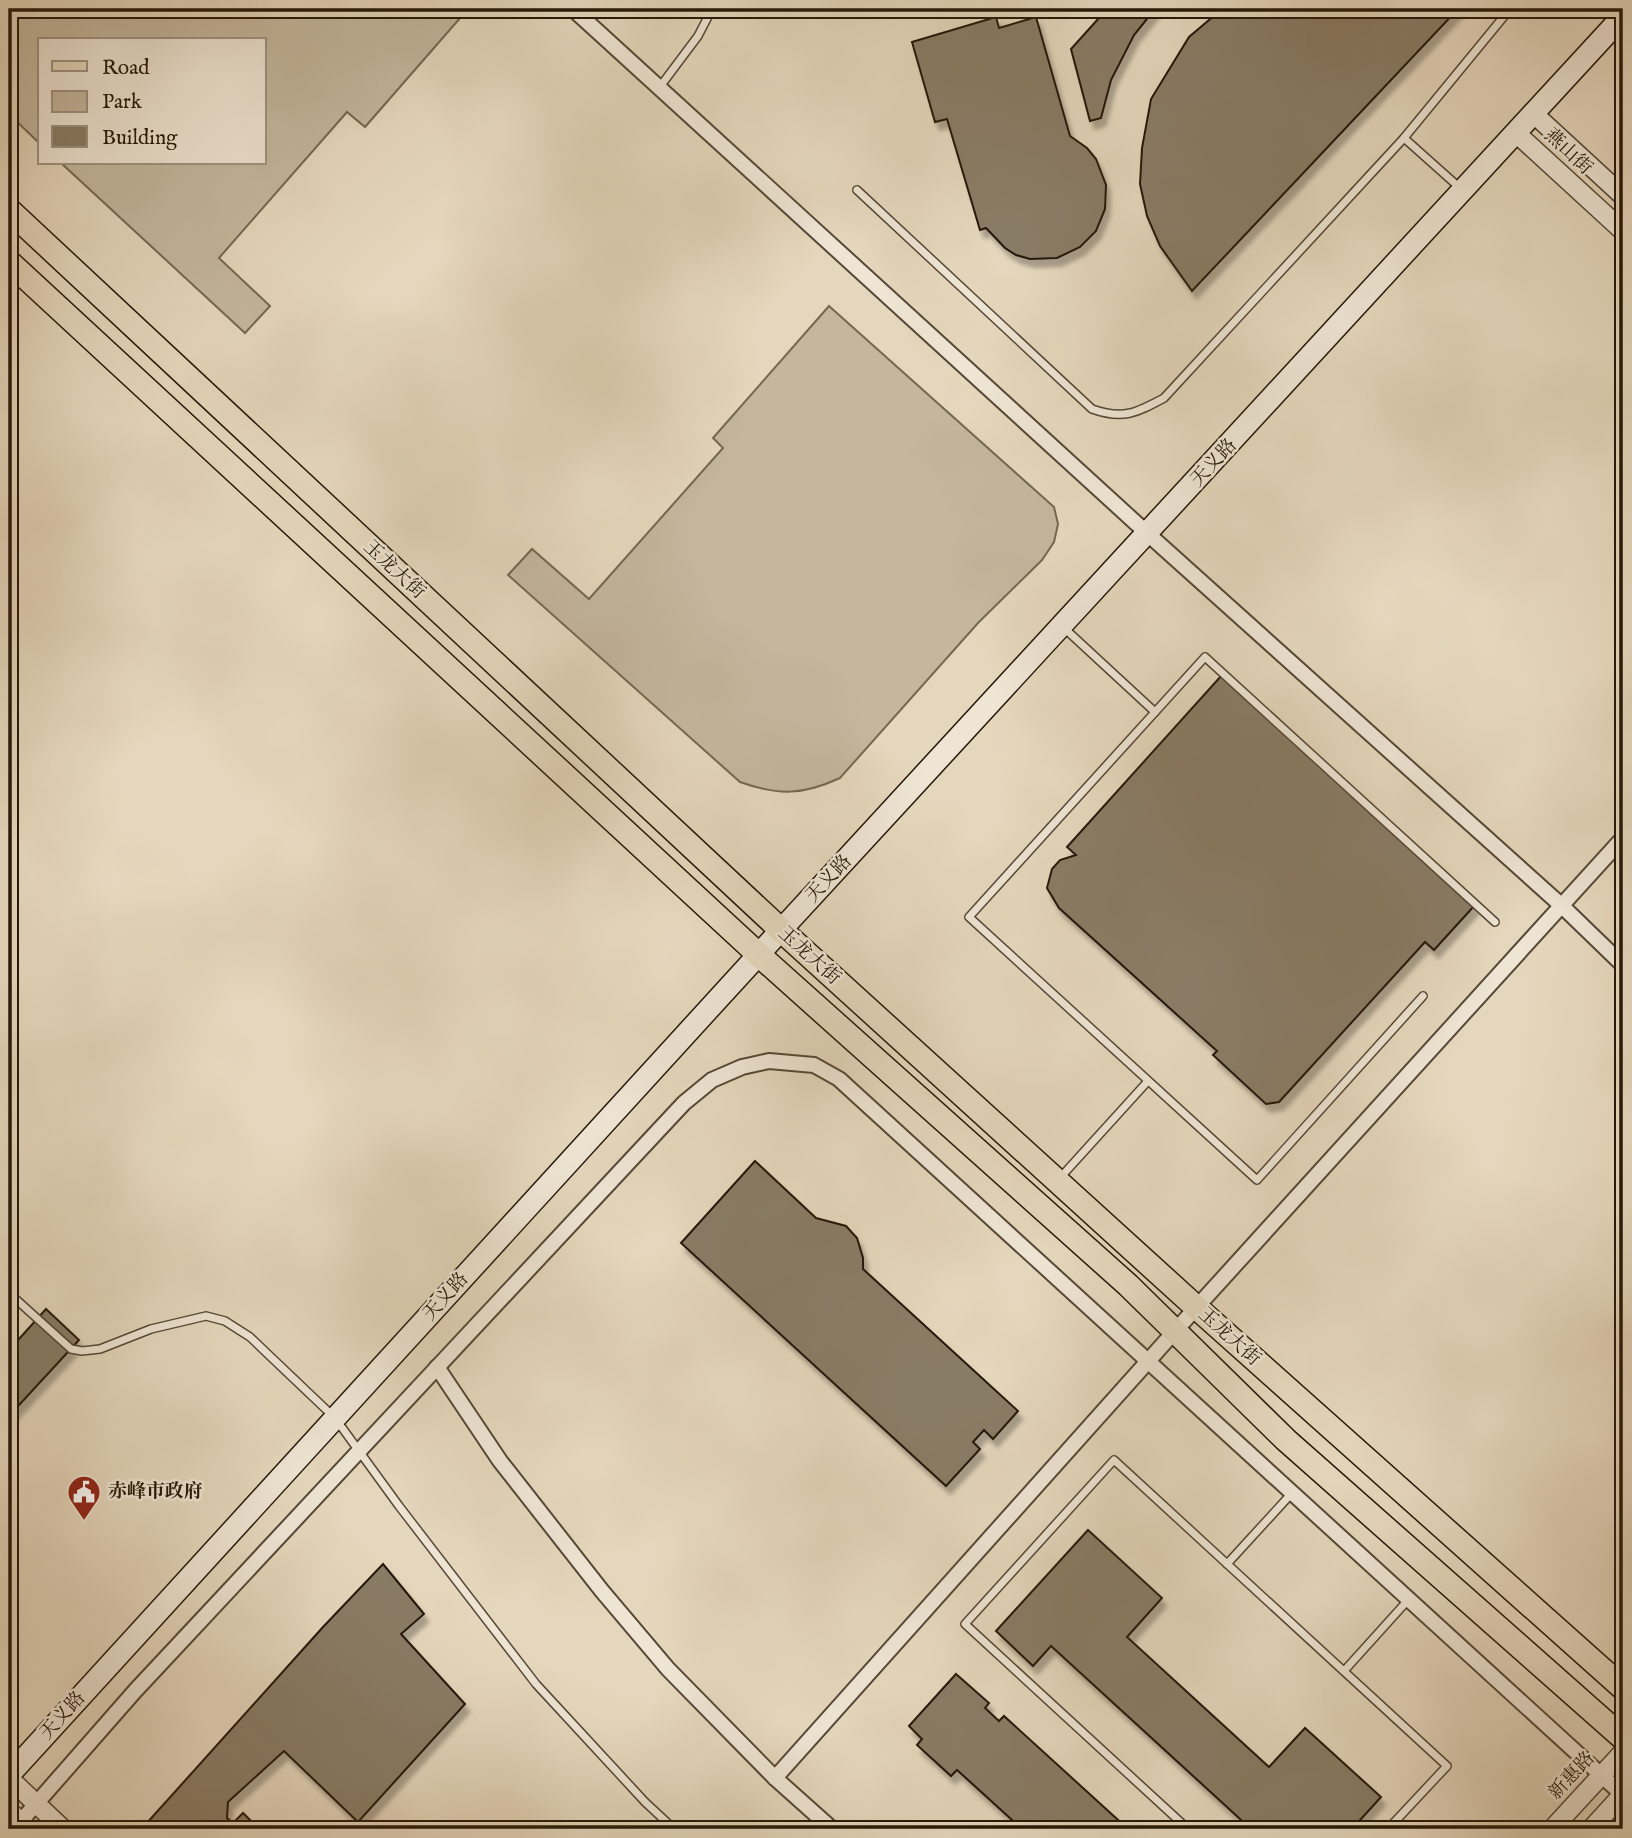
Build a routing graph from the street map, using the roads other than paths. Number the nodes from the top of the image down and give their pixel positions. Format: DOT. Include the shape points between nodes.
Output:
graph roads {
  1 [pos="573,9"];
  2 [pos="712,9"];
  3 [pos="1510,9"];
  4 [pos="1623,16"];
  5 [pos="659,88"];
  6 [pos="1534,114"];
  7 [pos="1516,133"];
  8 [pos="1404,138"];
  9 [pos="857,190"];
  10 [pos="1463,191"];
  11 [pos="1623,195"];
  12 [pos="9,209"];
  13 [pos="1623,231"];
  14 [pos="9,262"];
  15 [pos="1148,534"];
  16 [pos="1062,627"];
  17 [pos="1155,712"];
  18 [pos="1623,838"];
  19 [pos="1562,906"];
  20 [pos="1495,922"];
  21 [pos="781,930"];
  22 [pos="759,955"];
  23 [pos="1623,965"];
  24 [pos="1423,996"];
  25 [pos="1148,1081"];
  26 [pos="1057,1181"];
  27 [pos="9,1293"];
  28 [pos="1197,1308"];
  29 [pos="1175,1331"];
  30 [pos="1148,1362"];
  31 [pos="437,1367"];
  32 [pos="335,1419"];
  33 [pos="359,1451"];
  34 [pos="1292,1493"];
  35 [pos="1227,1564"];
  36 [pos="1409,1600"];
  37 [pos="1344,1671"];
  38 [pos="1623,1688"];
  39 [pos="1623,1738"];
  40 [pos="1623,1752"];
  41 [pos="1602,1775"];
  42 [pos="9,1777"];
  43 [pos="775,1778"];
  44 [pos="1623,1795"];
  45 [pos="36,1804"];
  46 [pos="18,1823"];
  47 [pos="63,1829"];
  48 [pos="674,1829"];
  49 [pos="832,1829"];
  50 [pos="1188,1829"];
  51 [pos="1388,1829"];
  52 [pos="1552,1829"];
  53 [pos="1591,1829"];
  1 -- 5 [label="street"];
  2 -- 5 [label="lane"];
  3 -- 8 [label="lane"];
  4 -- 6 [label="main road, 天义路"];
  5 -- 15 [label="street"];
  6 -- 7 [label="main road, 天义路"];
  6 -- 11 [label="street, 燕山街"];
  7 -- 10 [label="main road, 天义路"];
  7 -- 13 [label="street, 燕山街"];
  8 -- 9 [label="lane" via="1164,398 1142,410 1113,416 1092,409"];
  8 -- 10 [label="lane"];
  10 -- 15 [label="main road, 天义路"];
  12 -- 21 [label="main road, 玉龙大街"];
  14 -- 22 [label="main road, 玉龙大街"];
  15 -- 16 [label="main road, 天义路"];
  15 -- 19 [label="street"];
  16 -- 17 [label="lane"];
  16 -- 21 [label="main road, 天义路"];
  17 -- 20 [label="lane" via="1205,657"];
  17 -- 25 [label="lane" via="969,917"];
  18 -- 19 [label="street"];
  19 -- 23 [label="street"];
  19 -- 28 [label="street"];
  21 -- 22 [label="main road, 天义路"];
  21 -- 26 [label="main road, 玉龙大街"];
  22 -- 29 [label="main road, 玉龙大街"];
  22 -- 32 [label="main road, 天义路"];
  24 -- 25 [label="lane" via="1256,1180"];
  25 -- 26 [label="lane"];
  26 -- 28 [label="main road, 玉龙大街"];
  27 -- 32 [label="lane" via="71,1349 82,1351 206,1316 225,1321 250,1337"];
  28 -- 29 [label="street"];
  28 -- 38 [label="main road, 玉龙大街"];
  29 -- 30 [label="street"];
  29 -- 39 [label="main road, 玉龙大街" via="1286,1440"];
  30 -- 31 [label="street" via="839,1079 814,1065 769,1061 741,1066 712,1080 684,1103"];
  30 -- 34 [label="street"];
  30 -- 43 [label="street"];
  31 -- 33 [label="street"];
  31 -- 43 [label="street" via="500,1461 602,1591 668,1669"];
  32 -- 33 [label="lane"];
  32 -- 42 [label="main road, 天义路"];
  33 -- 45 [label="street"];
  33 -- 48 [label="lane" via="536,1684"];
  34 -- 35 [label="lane"];
  34 -- 36 [label="street"];
  35 -- 37 [label="lane"];
  35 -- 50 [label="lane" via="1114,1460 965,1624"];
  36 -- 37 [label="lane"];
  36 -- 41 [label="street"];
  37 -- 51 [label="lane" via="1447,1766"];
  40 -- 41 [label="street, 新惠路"];
  41 -- 44 [label="street"];
  41 -- 52 [label="street, 新惠路"];
  42 -- 45 [label="street"];
  43 -- 49 [label="street"];
  44 -- 53 [label="street"];
  45 -- 46 [label="street"];
  45 -- 47 [label="street"];
}
